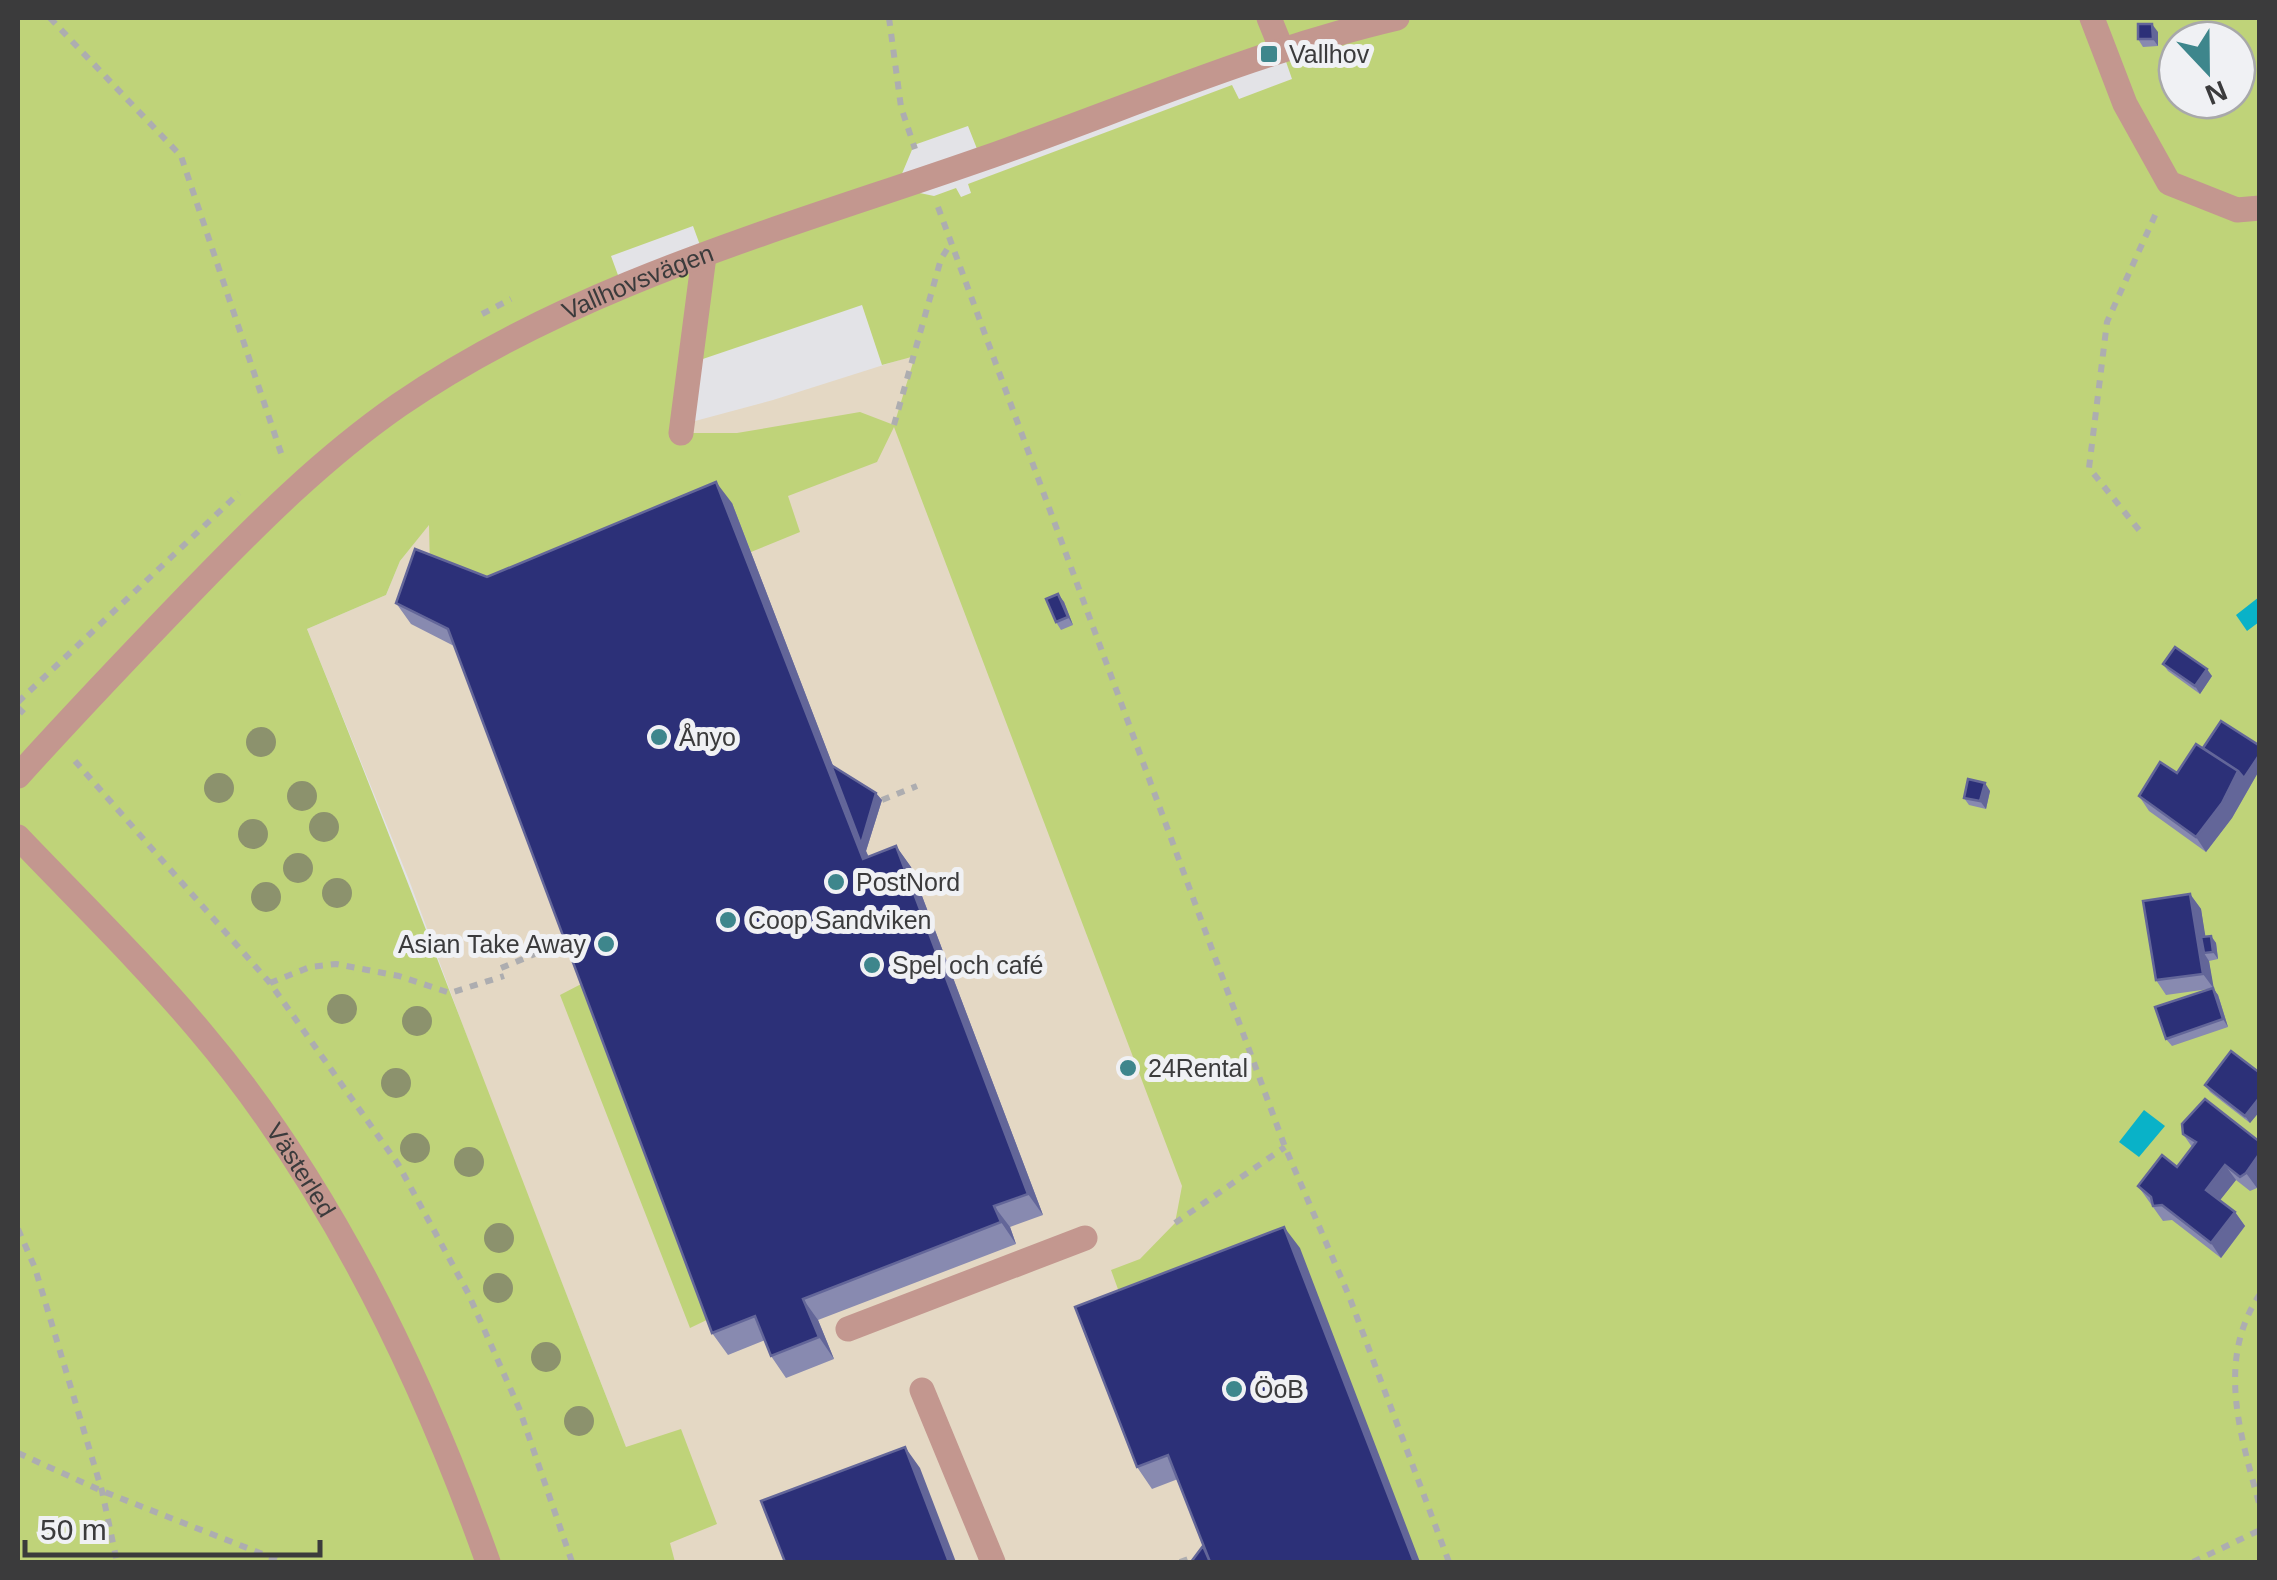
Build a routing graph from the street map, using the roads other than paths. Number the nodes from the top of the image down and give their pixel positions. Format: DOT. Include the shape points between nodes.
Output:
graph roads {
  1 [pos="1269,18"];
  2 [pos="1398,18"];
  3 [pos="2092,18"];
  4 [pos="1282,50"];
  5 [pos="2260,208"];
  6 [pos="704,256"];
  7 [pos="681,434"];
  8 [pos="18,776"];
  9 [pos="18,837"];
  10 [pos="1084,1238"];
  11 [pos="848,1329"];
  12 [pos="922,1390"];
  13 [pos="488,1562"];
  14 [pos="992,1562"];
  1 -- 4 [label="street"];
  2 -- 4 [label="street, Vallhovsvägen"];
  3 -- 5 [label="street" via="2125,104 2170,183 2236,210"];
  4 -- 6 [label="street, Vallhovsvägen"];
  6 -- 7 [label="street"];
  6 -- 8 [label="street, Vallhovsvägen" via="557,313 376,422 260,522"];
  9 -- 13 [label="street, Västerled" via="200,1031 290,1154 392,1332 452,1462"];
  10 -- 11 [label="street"];
  12 -- 14 [label="street"];
}
